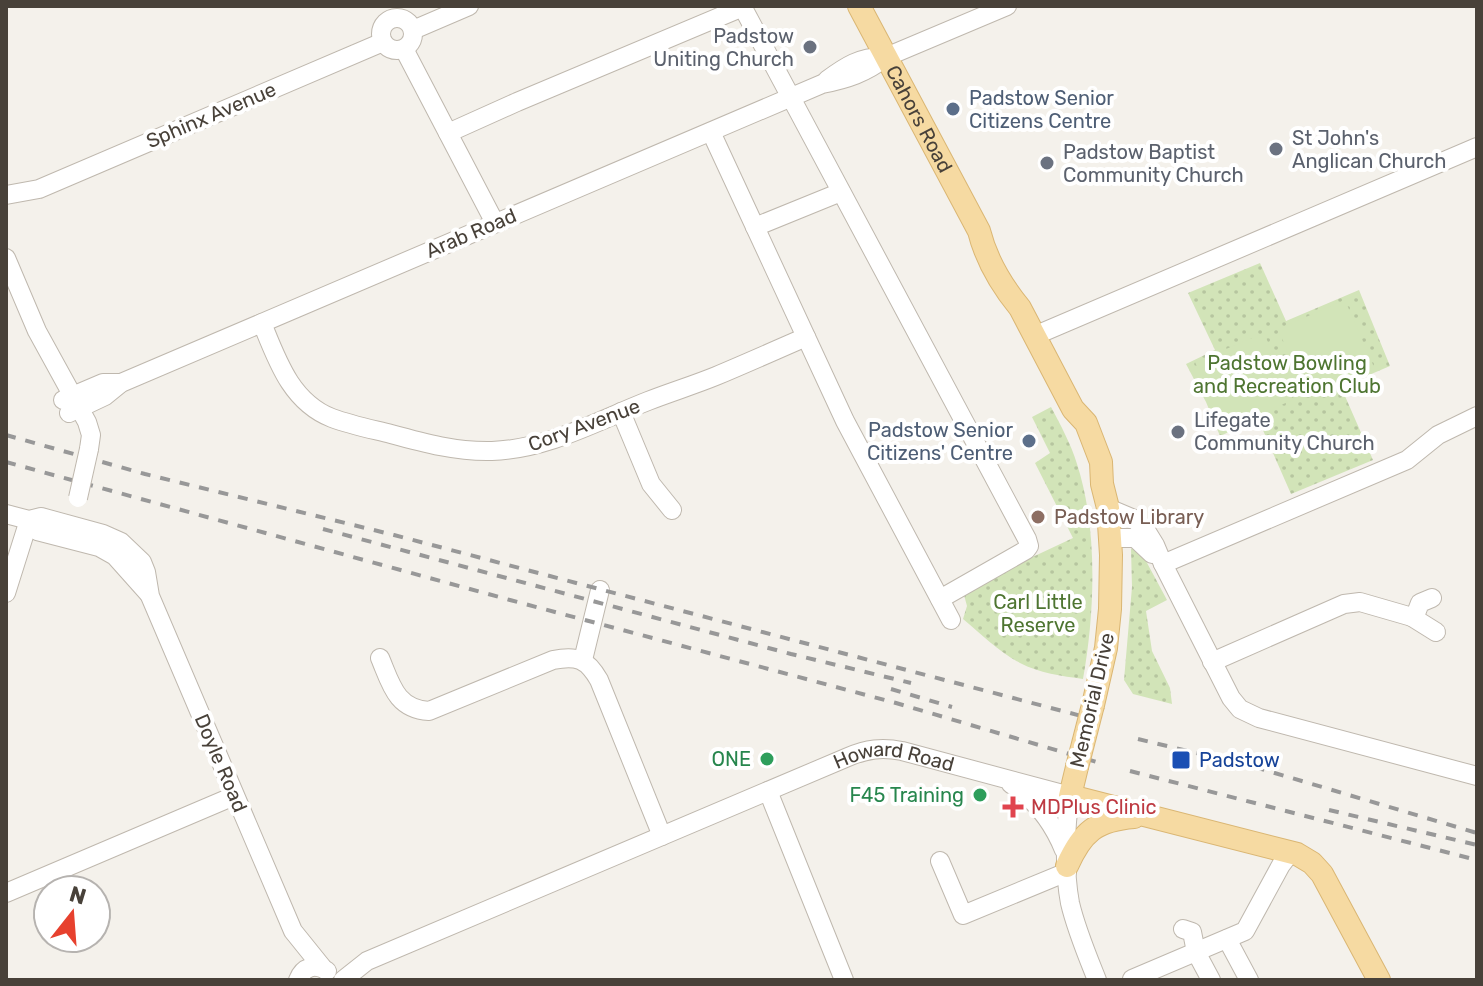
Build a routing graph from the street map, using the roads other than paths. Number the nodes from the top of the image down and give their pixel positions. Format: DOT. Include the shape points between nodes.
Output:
graph roads {
  1 [pos="469,6"];
  2 [pos="742,6"];
  3 [pos="859,6"];
  4 [pos="1007,6"];
  5 [pos="387,13"];
  6 [pos="413,30"];
  7 [pos="383,42"];
  8 [pos="404,49"];
  9 [pos="886,57"];
  10 [pos="791,97"];
  11 [pos="711,132"];
  12 [pos="448,133"];
  13 [pos="1477,147"];
  14 [pos="39,189"];
  15 [pos="841,192"];
  16 [pos="6,195"];
  17 [pos="6,211"];
  18 [pos="495,223"];
  19 [pos="755,227"];
  20 [pos="6,258"];
  21 [pos="262,323"];
  22 [pos="1034,336"];
  23 [pos="806,337"];
  24 [pos="71,404"];
  25 [pos="621,412"];
  26 [pos="1477,416"];
  27 [pos="1108,508"];
  28 [pos="672,510"];
  29 [pos="6,514"];
  30 [pos="29,520"];
  31 [pos="68,532"];
  32 [pos="1110,538"];
  33 [pos="1163,564"];
  34 [pos="600,590"];
  35 [pos="6,593"];
  36 [pos="1432,598"];
  37 [pos="940,599"];
  38 [pos="1412,617"];
  39 [pos="951,620"];
  40 [pos="1436,632"];
  41 [pos="380,658"];
  42 [pos="583,660"];
  43 [pos="1212,662"];
  44 [pos="1477,776"];
  45 [pos="1000,777"];
  46 [pos="768,791"];
  47 [pos="234,796"];
  48 [pos="1070,796"];
  49 [pos="1147,816"];
  50 [pos="662,836"];
  51 [pos="1290,853"];
  52 [pos="940,861"];
  53 [pos="1067,865"];
  54 [pos="6,893"];
  55 [pos="1183,929"];
  56 [pos="293,931"];
  57 [pos="1227,939"];
  58 [pos="1196,952"];
  59 [pos="367,961"];
  60 [pos="326,972"];
  61 [pos="298,979"];
  62 [pos="1132,979"];
  63 [pos="343,980"];
  64 [pos="844,980"];
  65 [pos="1097,980"];
  66 [pos="1211,980"];
  67 [pos="1249,980"];
  68 [pos="1379,980"];
  1 -- 6 [label="street"];
  2 -- 10 [label="street"];
  2 -- 12 [label="street"];
  3 -- 9 [label="main road, Cahors Road"];
  4 -- 9 [label="street, Arab Road"];
  5 -- 6 [label="street"];
  5 -- 7 [label="street"];
  6 -- 8 [label="street"];
  7 -- 8 [label="street"];
  7 -- 14 [label="street, Sphinx Avenue"];
  8 -- 12 [label="street"];
  9 -- 10 [label="street, Arab Road" via="852,78"];
  9 -- 22 [label="main road, Cahors Road" via="1017,292"];
  10 -- 11 [label="street, Arab Road"];
  10 -- 15 [label="street"];
  11 -- 18 [label="street, Arab Road"];
  11 -- 19 [label="street"];
  12 -- 18 [label="street"];
  13 -- 22 [label="street"];
  14 -- 16 [label="street, Sphinx Avenue"];
  14 -- 17 [label="street, Sphinx Avenue"];
  15 -- 19 [label="street"];
  15 -- 37 [label="street" via="1029,546"];
  18 -- 21 [label="street, Arab Road"];
  19 -- 23 [label="street"];
  20 -- 24 [label="street" via="37,331 45,365"];
  21 -- 24 [label="street, Arab Road" via="121,383 105,396"];
  21 -- 25 [label="street, Cory Avenue" via="284,375 305,401 329,417 420,442 468,450 519,449"];
  22 -- 27 [label="main road, Cahors Road" via="1092,434"];
  23 -- 25 [label="street, Cory Avenue"];
  23 -- 37 [label="street"];
  24 -- 31 [label="street, bridge" via="91,435"];
  25 -- 28 [label="street" via="651,484"];
  26 -- 33 [label="street" via="1438,435 1407,460"];
  27 -- 32 [label="main road, Memorial Drive"];
  27 -- 33 [label="street" via="1140,525"];
  29 -- 30 [label="street, Doyle Road"];
  30 -- 31 [label="street, Doyle Road" via="41,517"];
  30 -- 35 [label="street"];
  31 -- 47 [label="street, Doyle Road" via="113,537 142,562 150,596"];
  32 -- 33 [label="street" via="1139,541"];
  32 -- 48 [label="main road, Memorial Drive, bridge" via="1109,631"];
  33 -- 43 [label="street"];
  34 -- 42 [label="street"];
  36 -- 38 [label="street" via="1420,603"];
  37 -- 39 [label="street"];
  38 -- 40 [label="street"];
  38 -- 43 [label="street" via="1360,602 1344,604"];
  41 -- 42 [label="street" via="405,704 429,711 553,660"];
  42 -- 50 [label="street" via="599,680"];
  43 -- 44 [label="street" via="1245,713"];
  45 -- 46 [label="street, Howard Road" via="882,748 860,752"];
  45 -- 48 [label="street, Howard Road"];
  45 -- 53 [label="street" via="1028,796 1050,822"];
  46 -- 50 [label="street, Howard Road"];
  46 -- 64 [label="street"];
  47 -- 54 [label="street"];
  47 -- 56 [label="street, Doyle Road"];
  48 -- 49 [label="main road, Howard Road"];
  48 -- 53 [label="street"];
  49 -- 51 [label="main road, Howard Road"];
  49 -- 53 [label="main road" via="1096,826"];
  50 -- 59 [label="street, Howard Road"];
  51 -- 57 [label="street" via="1251,923"];
  51 -- 68 [label="main road, Howard Road" via="1322,874"];
  52 -- 53 [label="street" via="963,915"];
  53 -- 65 [label="street" via="1073,913"];
  55 -- 58 [label="street" via="1192,932"];
  56 -- 60 [label="street, Doyle Road"];
  56 -- 61 [label="street, Doyle Road"];
  57 -- 58 [label="street"];
  57 -- 67 [label="street"];
  58 -- 62 [label="street"];
  58 -- 66 [label="street"];
  59 -- 60 [label="street, Howard Road"];
  59 -- 63 [label="street, Howard Road"];
  60 -- 61 [label="street, Howard Road" via="309,967"];
}
